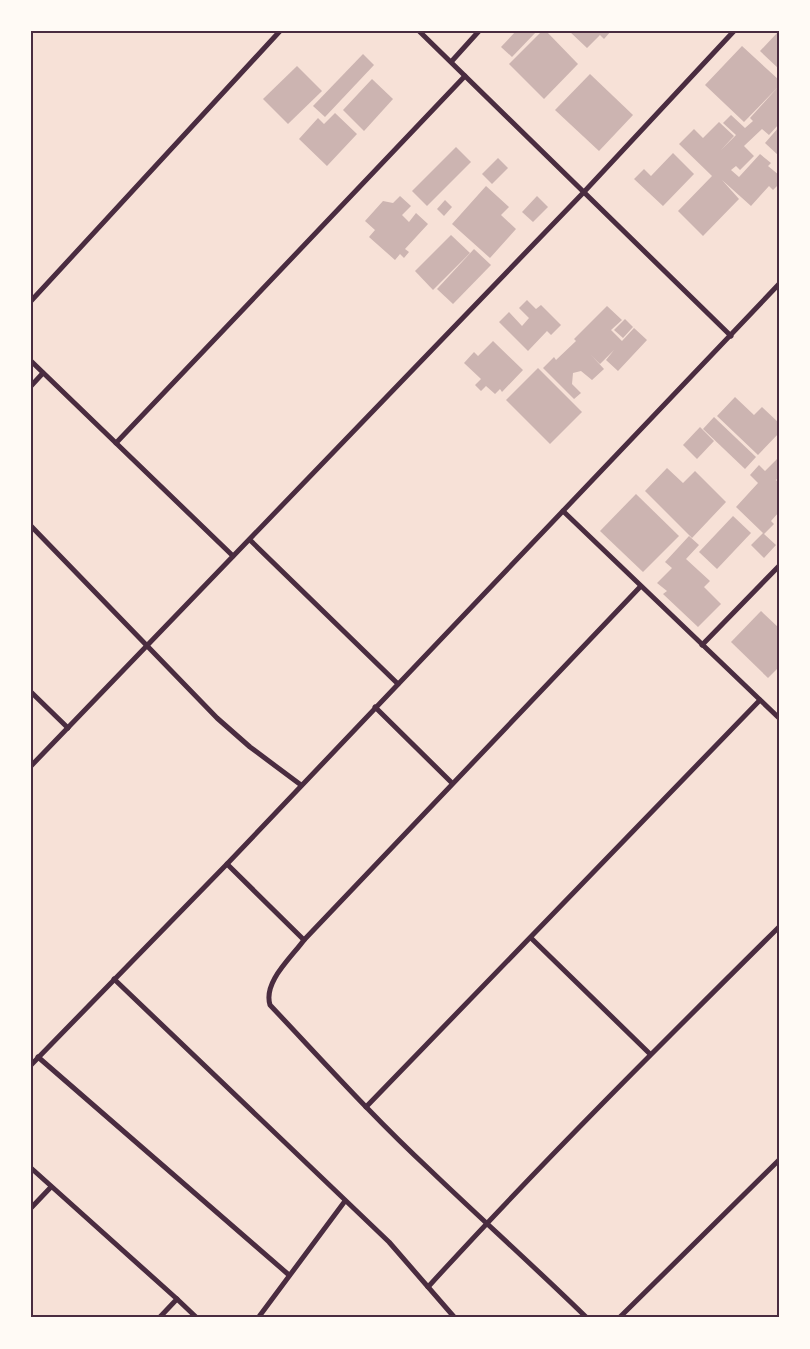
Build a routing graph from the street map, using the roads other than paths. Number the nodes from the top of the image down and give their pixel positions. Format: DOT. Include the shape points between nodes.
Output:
graph roads {
  1 [pos="280,31"];
  2 [pos="419,31"];
  3 [pos="479,31"];
  4 [pos="734,31"];
  5 [pos="450,62"];
  6 [pos="465,76"];
  7 [pos="583,193"];
  8 [pos="779,284"];
  9 [pos="31,301"];
  10 [pos="731,336"];
  11 [pos="31,361"];
  12 [pos="43,373"];
  13 [pos="31,386"];
  14 [pos="116,443"];
  15 [pos="563,511"];
  16 [pos="31,526"];
  17 [pos="250,540"];
  18 [pos="233,556"];
  19 [pos="779,566"];
  20 [pos="640,587"];
  21 [pos="702,645"];
  22 [pos="147,647"];
  23 [pos="398,684"];
  24 [pos="31,692"];
  25 [pos="760,700"];
  26 [pos="375,707"];
  27 [pos="779,718"];
  28 [pos="68,728"];
  29 [pos="31,766"];
  30 [pos="452,783"];
  31 [pos="301,785"];
  32 [pos="227,864"];
  33 [pos="779,927"];
  34 [pos="531,938"];
  35 [pos="304,940"];
  36 [pos="114,980"];
  37 [pos="650,1054"];
  38 [pos="38,1058"];
  39 [pos="31,1065"];
  40 [pos="366,1107"];
  41 [pos="779,1160"];
  42 [pos="31,1168"];
  43 [pos="51,1187"];
  44 [pos="345,1202"];
  45 [pos="31,1208"];
  46 [pos="488,1222"];
  47 [pos="289,1275"];
  48 [pos="428,1287"];
  49 [pos="177,1299"];
  50 [pos="159,1318"];
  51 [pos="197,1318"];
  52 [pos="258,1318"];
  53 [pos="455,1318"];
  54 [pos="587,1318"];
  55 [pos="619,1318"];
  1 -- 9 [label="street"];
  2 -- 5 [label="street"];
  3 -- 5 [label="street"];
  4 -- 7 [label="street"];
  5 -- 6 [label="street"];
  6 -- 7 [label="street"];
  6 -- 14 [label="street"];
  7 -- 10 [label="street"];
  7 -- 17 [label="street"];
  8 -- 10 [label="street"];
  10 -- 15 [label="street"];
  11 -- 12 [label="street"];
  12 -- 13 [label="street"];
  12 -- 14 [label="street"];
  14 -- 18 [label="street"];
  15 -- 20 [label="street"];
  15 -- 23 [label="street"];
  16 -- 22 [label="street"];
  17 -- 18 [label="street"];
  17 -- 23 [label="street"];
  18 -- 22 [label="street"];
  19 -- 21 [label="street"];
  20 -- 21 [label="street"];
  20 -- 30 [label="street"];
  21 -- 25 [label="street"];
  22 -- 28 [label="street"];
  22 -- 31 [label="street" via="224,724"];
  23 -- 26 [label="street"];
  24 -- 28 [label="street"];
  25 -- 27 [label="street"];
  25 -- 34 [label="street"];
  26 -- 30 [label="street"];
  26 -- 31 [label="street"];
  28 -- 29 [label="street"];
  30 -- 35 [label="street"];
  31 -- 32 [label="street"];
  32 -- 35 [label="street"];
  32 -- 36 [label="street"];
  33 -- 37 [label="street"];
  34 -- 37 [label="street"];
  34 -- 40 [label="street"];
  35 -- 40 [label="street" via="270,986 270,1005"];
  36 -- 38 [label="street"];
  36 -- 44 [label="street"];
  37 -- 46 [label="street"];
  38 -- 39 [label="street"];
  38 -- 47 [label="street"];
  40 -- 46 [label="street" via="428,1169"];
  41 -- 55 [label="street"];
  42 -- 43 [label="street"];
  43 -- 45 [label="street"];
  43 -- 49 [label="street"];
  44 -- 47 [label="street"];
  44 -- 48 [label="street" via="390,1242"];
  46 -- 48 [label="street"];
  46 -- 54 [label="street"];
  47 -- 52 [label="street"];
  48 -- 53 [label="street"];
  49 -- 50 [label="street"];
  49 -- 51 [label="street"];
}
